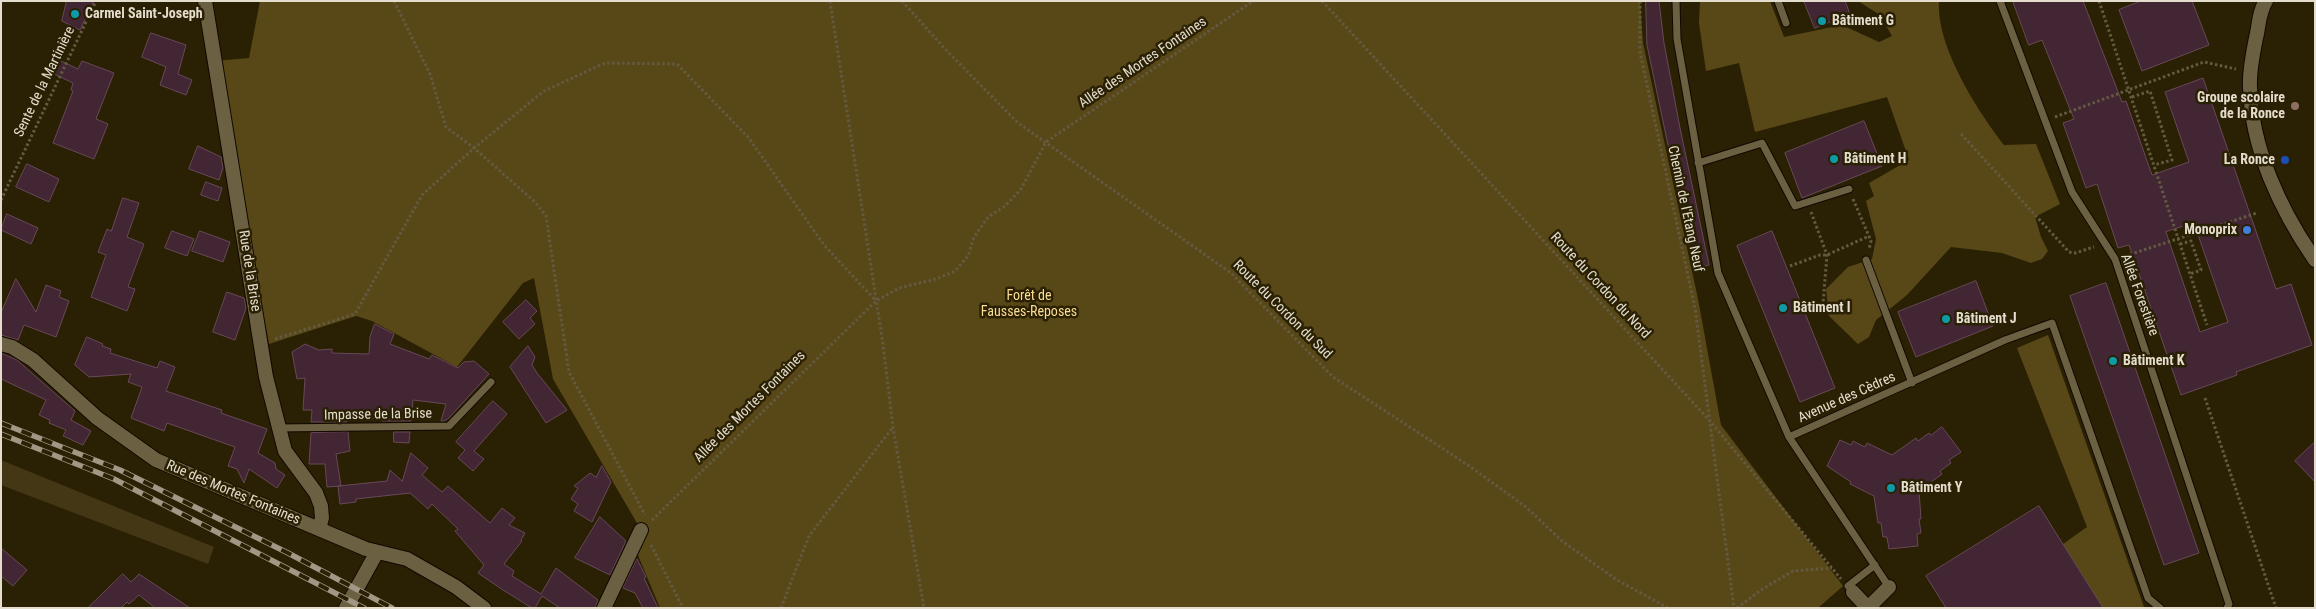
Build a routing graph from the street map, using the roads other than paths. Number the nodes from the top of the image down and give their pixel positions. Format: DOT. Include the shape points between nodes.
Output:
graph roads {
  1 [pos="205,1"];
  2 [pos="1676,1"];
  3 [pos="1778,1"];
  4 [pos="2000,1"];
  5 [pos="2266,1"];
  6 [pos="1786,23"];
  7 [pos="1698,163"];
  8 [pos="1849,189"];
  9 [pos="1866,260"];
  10 [pos="2315,260"];
  11 [pos="1,344"];
  12 [pos="491,382"];
  13 [pos="1912,382"];
  14 [pos="278,428"];
  15 [pos="1789,437"];
  16 [pos="645,527"];
  17 [pos="319,529"];
  18 [pos="376,552"];
  19 [pos="1875,565"];
  20 [pos="1889,587"];
  21 [pos="1850,589"];
  22 [pos="346,608"];
  23 [pos="484,608"];
  24 [pos="604,608"];
  25 [pos="2160,608"];
  26 [pos="2227,608"];
  1 -- 14 [label="street, Rue de la Brise" via="260,344"];
  2 -- 7 [label="lane, Avenue des Cèdres" via="1677,39"];
  3 -- 6 [label="lane"];
  4 -- 26 [label="lane, Allée Forestière" via="2072,192 2115,259 2226,595"];
  5 -- 10 [label="street" via="2251,72 2253,122 2271,180 2297,234"];
  7 -- 8 [label="lane" via="1762,143 1795,206"];
  7 -- 15 [label="lane, Avenue des Cèdres" via="1718,273"];
  9 -- 13 [label="lane"];
  11 -- 17 [label="street, Rue des Mortes Fontaines" via="32,360 97,418 156,460"];
  12 -- 14 [label="lane, Impasse de la Brise" via="449,426"];
  13 -- 15 [label="lane, Avenue des Cèdres"];
  13 -- 25 [label="lane, Avenue des Cèdres" via="2005,340 2052,323 2148,598"];
  14 -- 17 [label="street, Rue de la Brise" via="285,451 316,493 322,518"];
  15 -- 19 [label="lane"];
  16 -- 24 [label="street"];
  17 -- 18 [label="street, Rue des Mortes Fontaines"];
  18 -- 22 [label="street"];
  18 -- 23 [label="street, Rue des Mortes Fontaines" via="407,559 456,587"];
  19 -- 20 [label="lane"];
  19 -- 21 [label="lane"];
  20 -- 21 [label="street" via="1868,608"];
}
